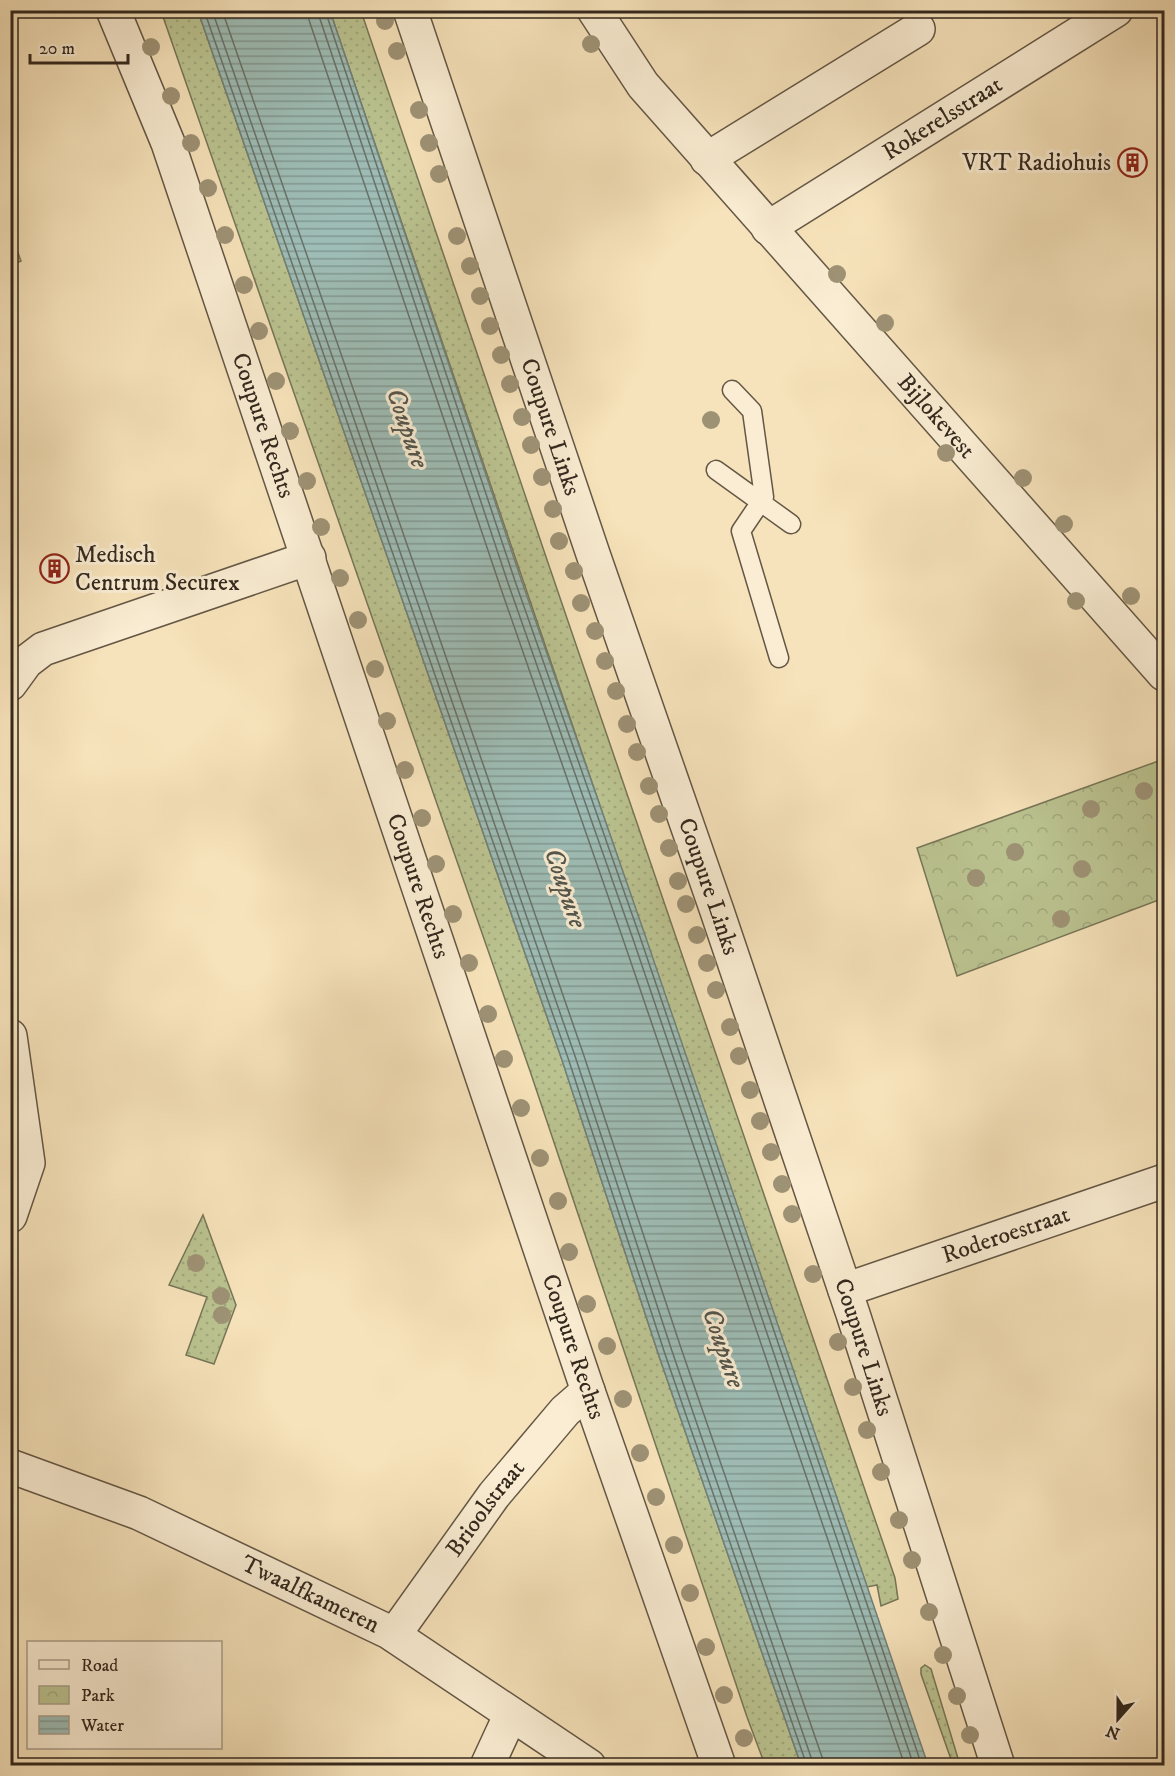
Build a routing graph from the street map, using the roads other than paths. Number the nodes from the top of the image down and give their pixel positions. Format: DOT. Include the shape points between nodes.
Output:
graph roads {
  1 [pos="113,10"];
  2 [pos="410,10"];
  3 [pos="594,10"];
  4 [pos="1116,10"];
  5 [pos="918,28"];
  6 [pos="707,159"];
  7 [pos="768,228"];
  8 [pos="732,390"];
  9 [pos="716,471"];
  10 [pos="760,502"];
  11 [pos="790,525"];
  12 [pos="309,558"];
  13 [pos="779,658"];
  14 [pos="1164,674"];
  15 [pos="10,684"];
  16 [pos="10,1036"];
  17 [pos="1164,1181"];
  18 [pos="10,1216"];
  19 [pos="845,1290"];
  20 [pos="588,1391"];
  21 [pos="10,1466"];
  22 [pos="394,1635"];
  23 [pos="511,1714"];
  24 [pos="487,1766"];
  25 [pos="589,1766"];
  26 [pos="719,1766"];
  27 [pos="998,1766"];
  1 -- 12 [label="street, Coupure Rechts" via="168,143"];
  2 -- 19 [label="street, Coupure Links"];
  3 -- 6 [label="street, Bijlokevest" via="643,85"];
  4 -- 7 [label="street, Rokerelsstraat"];
  5 -- 6 [label="street"];
  6 -- 7 [label="street, Bijlokevest"];
  7 -- 14 [label="street, Bijlokevest"];
  8 -- 10 [label="lane" via="752,411 764,497"];
  9 -- 10 [label="lane"];
  10 -- 11 [label="lane"];
  10 -- 13 [label="lane" via="741,531"];
  12 -- 15 [label="street" via="43,649 26,662"];
  12 -- 20 [label="street, Coupure Rechts"];
  16 -- 18 [label="street" via="28,1163"];
  17 -- 19 [label="street, Roderoestraat"];
  19 -- 27 [label="street, Coupure Links"];
  20 -- 22 [label="street, Brioolstraat" via="565,1411 494,1495"];
  20 -- 26 [label="street, Coupure Rechts"];
  21 -- 22 [label="street, Twaalfkameren" via="139,1513"];
  22 -- 23 [label="street, Twaalfkameren"];
  23 -- 24 [label="street"];
  23 -- 25 [label="street, Twaalfkameren"];
}
